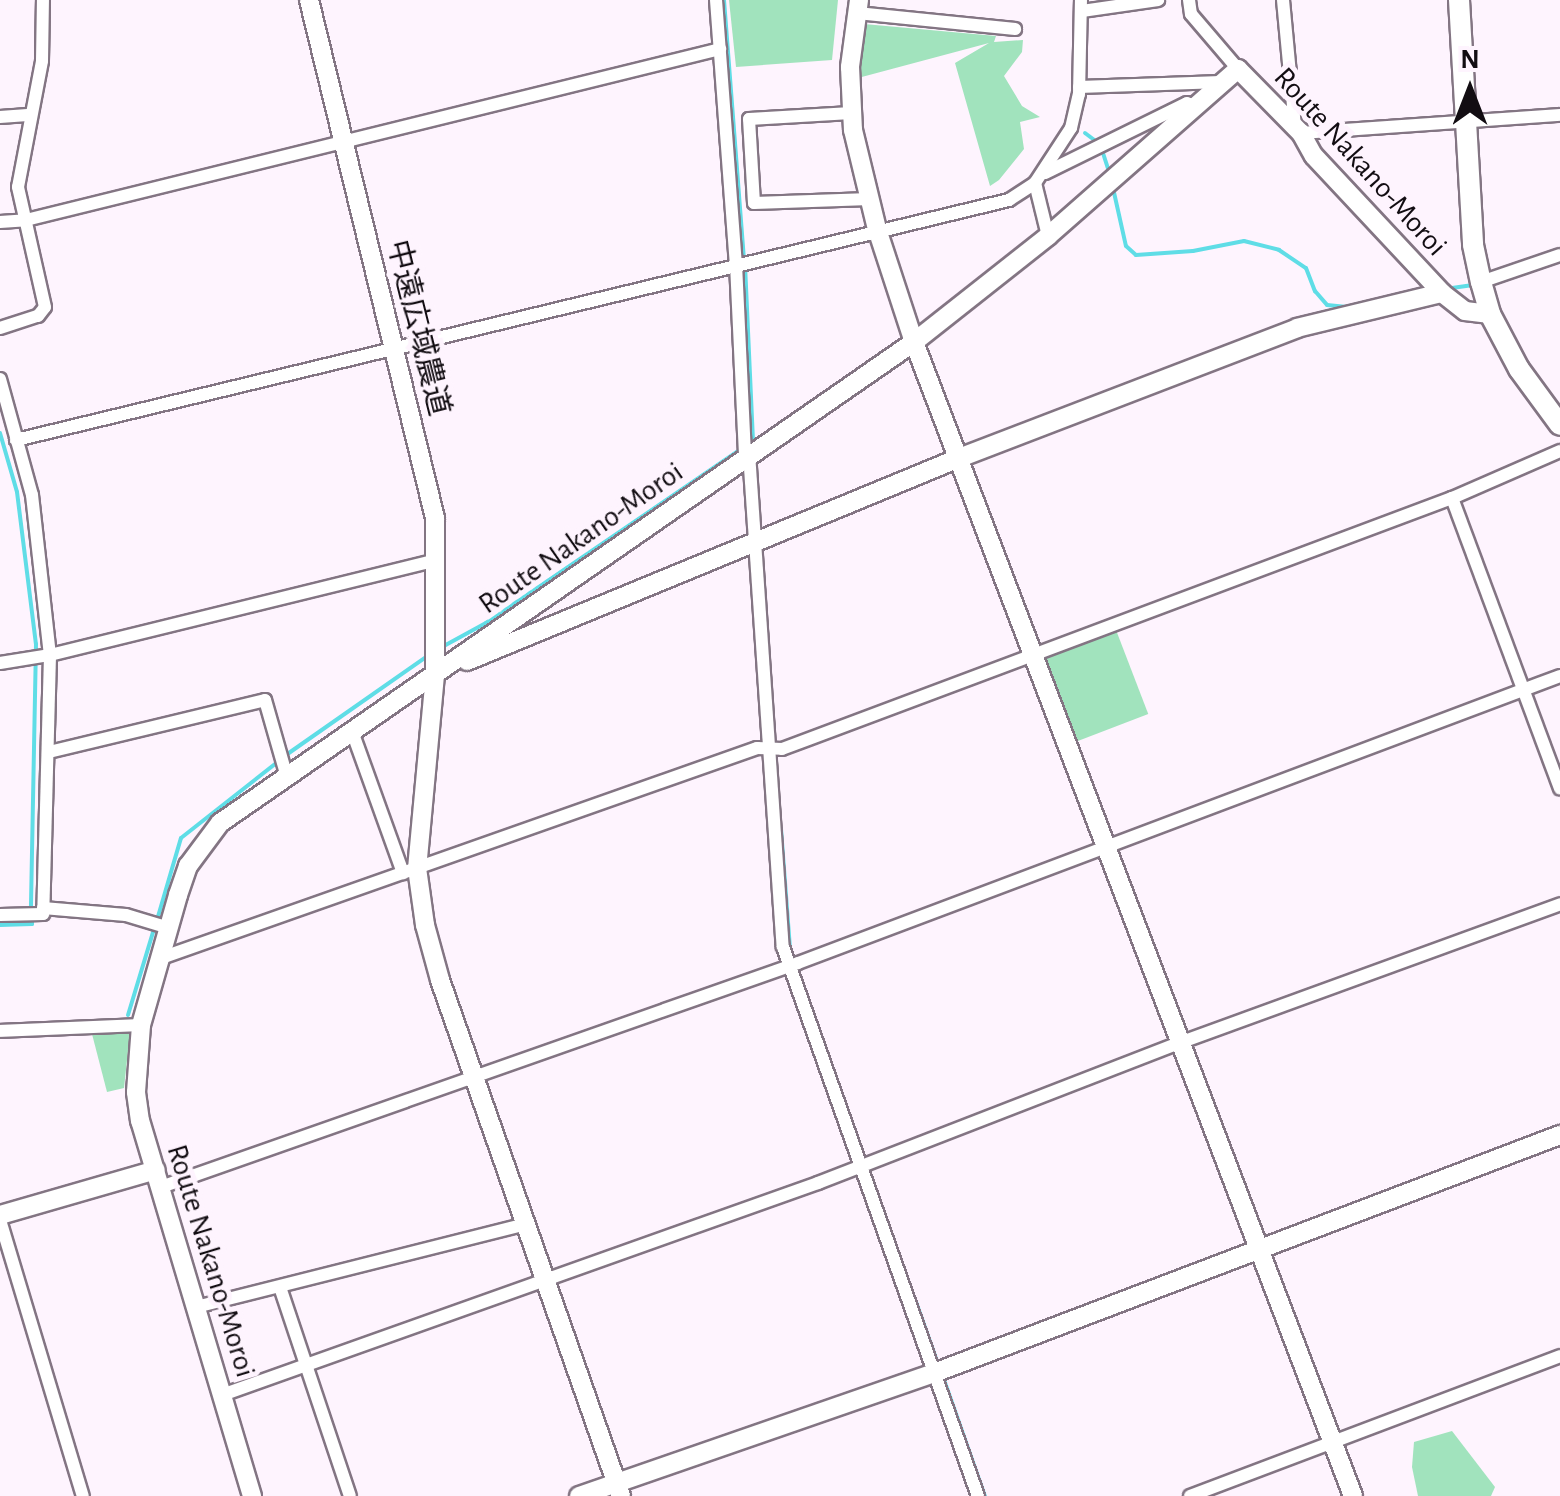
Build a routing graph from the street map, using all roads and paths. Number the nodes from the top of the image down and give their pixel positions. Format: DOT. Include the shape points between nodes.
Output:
graph roads {
  1 [pos="43,0"];
  2 [pos="309,0"];
  3 [pos="716,0"];
  4 [pos="1158,0"];
  5 [pos="1189,0"];
  6 [pos="1284,0"];
  7 [pos="1459,0"];
  8 [pos="858,6"];
  9 [pos="1082,6"];
  10 [pos="1015,29"];
  11 [pos="720,50"];
  12 [pos="1231,76"];
  13 [pos="1079,87"];
  14 [pos="1197,107"];
  15 [pos="851,113"];
  16 [pos="31,114"];
  17 [pos="1560,116"];
  18 [pos="0,117"];
  19 [pos="1466,122"];
  20 [pos="1298,130"];
  21 [pos="343,141"];
  22 [pos="1039,179"];
  23 [pos="870,199"];
  24 [pos="26,220"];
  25 [pos="0,222"];
  26 [pos="878,229"];
  27 [pos="1048,236"];
  28 [pos="1560,254"];
  29 [pos="736,264"];
  30 [pos="1480,282"];
  31 [pos="1442,293"];
  32 [pos="1490,314"];
  33 [pos="0,328"];
  34 [pos="914,342"];
  35 [pos="395,346"];
  36 [pos="0,379"];
  37 [pos="1560,425"];
  38 [pos="16,440"];
  39 [pos="1560,451"];
  40 [pos="747,455"];
  41 [pos="959,458"];
  42 [pos="1452,498"];
  43 [pos="755,542"];
  44 [pos="438,560"];
  45 [pos="1033,654"];
  46 [pos="50,655"];
  47 [pos="0,663"];
  48 [pos="434,675"];
  49 [pos="1560,676"];
  50 [pos="1524,690"];
  51 [pos="353,734"];
  52 [pos="775,749"];
  53 [pos="50,752"];
  54 [pos="287,777"];
  55 [pos="1560,788"];
  56 [pos="1106,850"];
  57 [pos="410,871"];
  58 [pos="1560,904"];
  59 [pos="43,908"];
  60 [pos="0,915"];
  61 [pos="169,928"];
  62 [pos="160,958"];
  63 [pos="793,965"];
  64 [pos="142,1024"];
  65 [pos="0,1031"];
  66 [pos="1179,1043"];
  67 [pos="473,1075"];
  68 [pos="1560,1135"];
  69 [pos="860,1167"];
  70 [pos="158,1178"];
  71 [pos="0,1217"];
  72 [pos="527,1224"];
  73 [pos="1257,1248"];
  74 [pos="547,1280"];
  75 [pos="280,1287"];
  76 [pos="196,1307"];
  77 [pos="1560,1356"];
  78 [pos="304,1364"];
  79 [pos="934,1374"];
  80 [pos="222,1395"];
  81 [pos="1333,1442"];
  82 [pos="619,1489"];
  83 [pos="83,1496"];
  84 [pos="252,1496"];
  85 [pos="350,1496"];
  86 [pos="579,1496"];
  87 [pos="978,1496"];
  88 [pos="1190,1496"];
  89 [pos="1353,1496"];
  1 -- 16 [label="street" via="42,61"];
  2 -- 21 [label="street, 中遠広域農道"];
  3 -- 11 [label="street"];
  4 -- 9 [label="street"];
  5 -- 12 [label="street"];
  6 -- 20 [label="street"];
  7 -- 19 [label="main road"];
  8 -- 10 [label="street"];
  8 -- 15 [label="street"];
  9 -- 13 [label="street"];
  11 -- 21 [label="street"];
  11 -- 29 [label="street"];
  12 -- 13 [label="street"];
  12 -- 14 [label="street, Route Nakano-Moroi"];
  12 -- 20 [label="street, Route Nakano-Moroi"];
  13 -- 22 [label="street" via="1071,128"];
  14 -- 22 [label="street" via="1187,103"];
  14 -- 27 [label="street, Route Nakano-Moroi"];
  15 -- 23 [label="street"];
  15 -- 23 [label="street" via="749,119 754,203"];
  16 -- 18 [label="street"];
  16 -- 24 [label="street" via="18,187"];
  17 -- 19 [label="street"];
  19 -- 20 [label="street"];
  19 -- 30 [label="main road"];
  20 -- 31 [label="street, Route Nakano-Moroi" via="1314,156"];
  21 -- 24 [label="street"];
  21 -- 35 [label="street, 中遠広域農道"];
  22 -- 26 [label="street" via="1009,200"];
  22 -- 27 [label="street"];
  23 -- 26 [label="street"];
  24 -- 25 [label="street"];
  24 -- 33 [label="street" via="45,307 38,316"];
  26 -- 29 [label="street"];
  26 -- 34 [label="street"];
  27 -- 34 [label="street, Route Nakano-Moroi"];
  28 -- 30 [label="street"];
  29 -- 35 [label="street"];
  29 -- 40 [label="street"];
  30 -- 32 [label="main road"];
  31 -- 32 [label="street, Route Nakano-Moroi" via="1466,311"];
  31 -- 41 [label="street" via="1296,328"];
  32 -- 37 [label="main road"];
  34 -- 40 [label="street, Route Nakano-Moroi"];
  34 -- 41 [label="street"];
  35 -- 38 [label="street"];
  35 -- 44 [label="street, 中遠広域農道" via="429,486"];
  36 -- 38 [label="street"];
  38 -- 46 [label="street" via="42,558"];
  39 -- 42 [label="street"];
  40 -- 43 [label="street"];
  40 -- 48 [label="street, Route Nakano-Moroi"];
  41 -- 43 [label="street"];
  41 -- 45 [label="street"];
  42 -- 45 [label="street"];
  42 -- 50 [label="street"];
  43 -- 48 [label="street"];
  43 -- 52 [label="street"];
  44 -- 46 [label="street"];
  44 -- 48 [label="street, 中遠広域農道"];
  45 -- 52 [label="street"];
  45 -- 56 [label="street"];
  46 -- 47 [label="street"];
  46 -- 53 [label="street"];
  48 -- 51 [label="street, Route Nakano-Moroi"];
  48 -- 57 [label="street, 中遠広域農道"];
  49 -- 50 [label="street"];
  50 -- 55 [label="street"];
  50 -- 56 [label="street"];
  51 -- 54 [label="street, Route Nakano-Moroi"];
  51 -- 57 [label="street"];
  52 -- 57 [label="street" via="758,748"];
  52 -- 63 [label="street"];
  53 -- 54 [label="street" via="266,700"];
  53 -- 59 [label="street"];
  54 -- 61 [label="street, Route Nakano-Moroi" via="220,823 202,846 188,866"];
  56 -- 63 [label="street"];
  56 -- 66 [label="street"];
  57 -- 62 [label="street"];
  57 -- 67 [label="street, 中遠広域農道"];
  58 -- 66 [label="street"];
  59 -- 60 [label="street" via="43,914"];
  59 -- 61 [label="street" via="126,916"];
  61 -- 62 [label="street, Route Nakano-Moroi"];
  62 -- 64 [label="street, Route Nakano-Moroi"];
  63 -- 67 [label="street"];
  63 -- 69 [label="street"];
  64 -- 65 [label="street"];
  64 -- 70 [label="street, Route Nakano-Moroi" via="136,1092"];
  66 -- 69 [label="street"];
  66 -- 73 [label="street"];
  67 -- 70 [label="street"];
  67 -- 72 [label="street, 中遠広域農道"];
  68 -- 73 [label="street"];
  69 -- 74 [label="street"];
  69 -- 79 [label="street"];
  70 -- 71 [label="street"];
  70 -- 76 [label="street, Route Nakano-Moroi"];
  71 -- 83 [label="street"];
  72 -- 74 [label="street, 中遠広域農道"];
  72 -- 75 [label="street"];
  73 -- 79 [label="street"];
  73 -- 81 [label="street"];
  74 -- 78 [label="street"];
  74 -- 82 [label="street, 中遠広域農道"];
  75 -- 76 [label="street"];
  75 -- 78 [label="street"];
  76 -- 80 [label="street, Route Nakano-Moroi"];
  77 -- 81 [label="street"];
  78 -- 80 [label="street"];
  78 -- 85 [label="street"];
  79 -- 82 [label="street"];
  79 -- 87 [label="street"];
  80 -- 84 [label="street, Route Nakano-Moroi"];
  81 -- 88 [label="street"];
  81 -- 89 [label="street"];
  82 -- 86 [label="street"];
}
